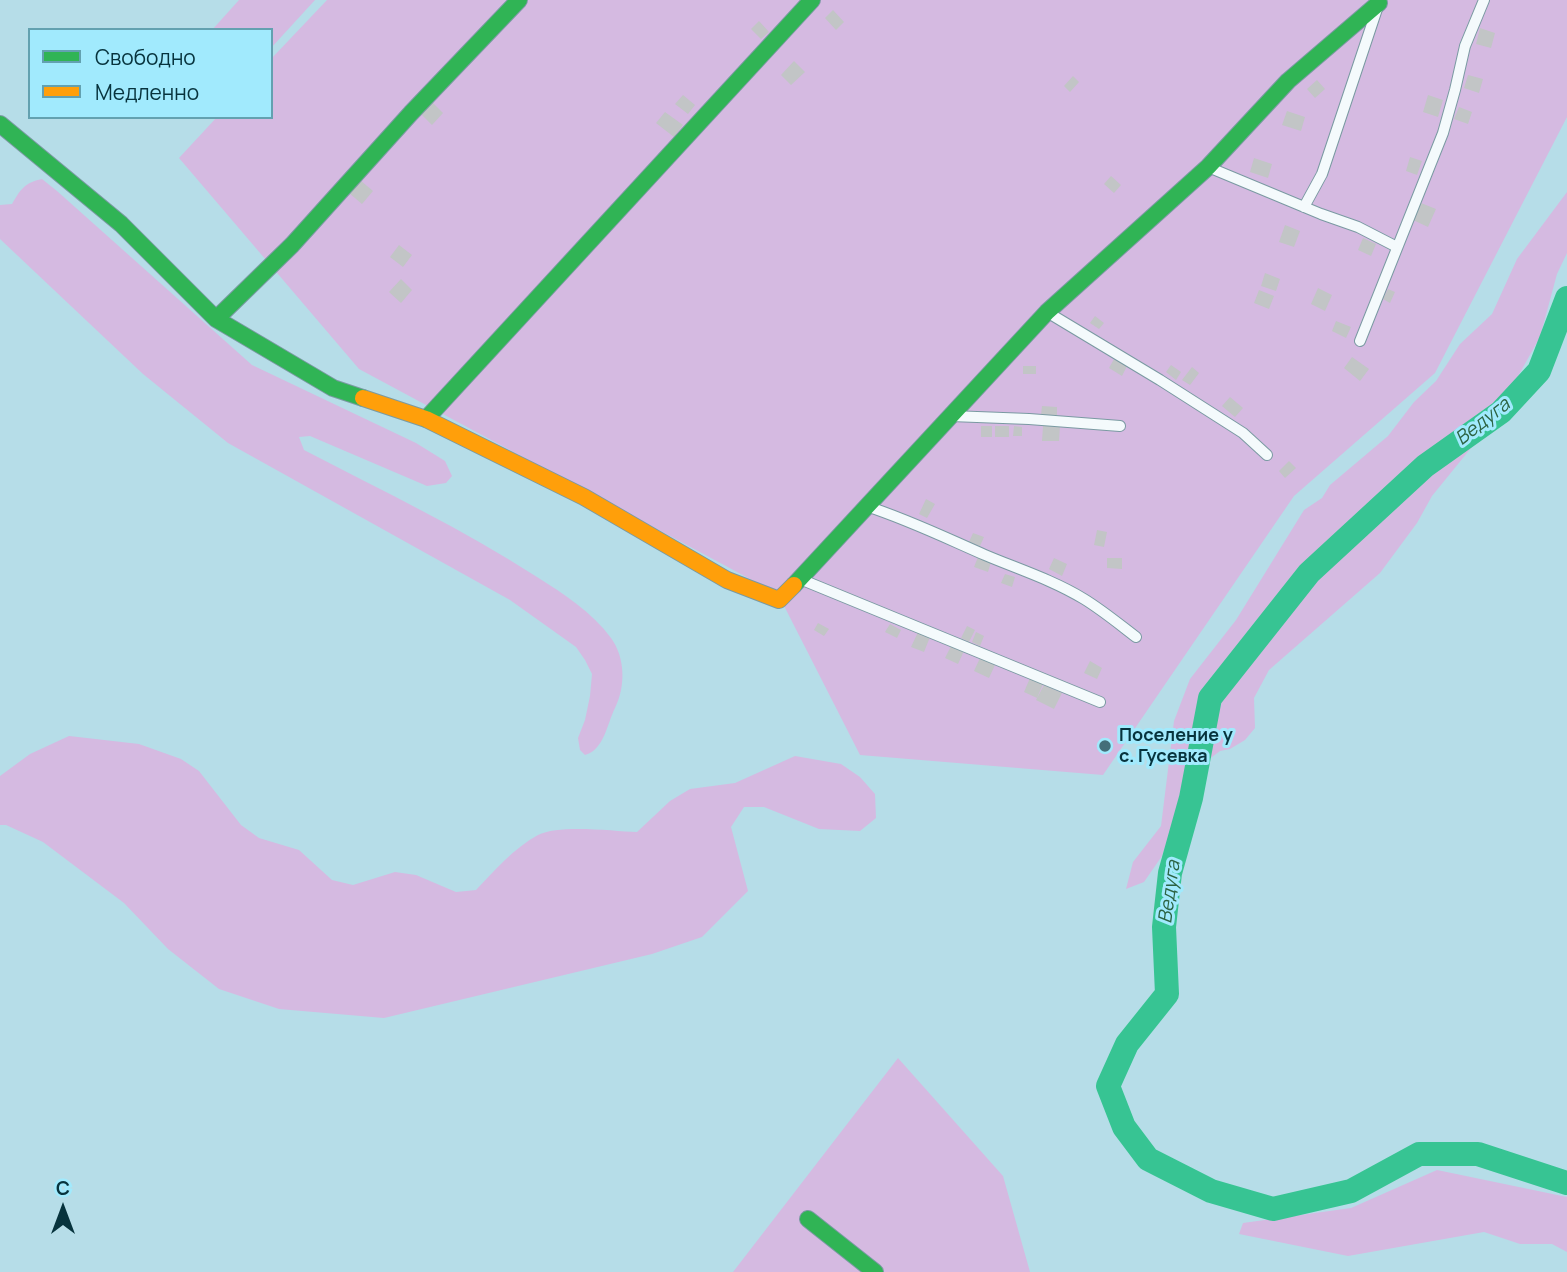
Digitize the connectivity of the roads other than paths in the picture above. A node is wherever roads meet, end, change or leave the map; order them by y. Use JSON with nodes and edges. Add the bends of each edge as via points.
{"nodes":[{"id":1,"x":520,"y":0,"type":"edge"},
{"id":2,"x":812,"y":0,"type":"edge"},
{"id":3,"x":1484,"y":0,"type":"edge"},
{"id":4,"x":1380,"y":1,"type":"edge"},
{"id":5,"x":0,"y":124,"type":"edge"},
{"id":6,"x":1208,"y":167,"type":"junction"},
{"id":7,"x":1304,"y":207,"type":"junction"},
{"id":8,"x":1397,"y":247,"type":"junction"},
{"id":9,"x":1047,"y":312,"type":"junction"},
{"id":10,"x":216,"y":319,"type":"junction"},
{"id":11,"x":1360,"y":341,"type":"dead end"},
{"id":12,"x":951,"y":416,"type":"junction"},
{"id":13,"x":426,"y":419,"type":"junction"},
{"id":14,"x":1120,"y":426,"type":"dead end"},
{"id":15,"x":1266,"y":455,"type":"dead end"},
{"id":16,"x":866,"y":506,"type":"junction"},
{"id":17,"x":800,"y":579,"type":"junction"},
{"id":18,"x":1136,"y":637,"type":"dead end"},
{"id":19,"x":1100,"y":702,"type":"dead end"},
{"id":20,"x":808,"y":1219,"type":"dead end"},
{"id":21,"x":874,"y":1272,"type":"edge"}],
"edges":[{"from":1,"to":10,"type":"street","via":[[292,245]]},
{"from":2,"to":13,"type":"street"},
{"from":3,"to":8,"type":"street","via":[[1465,46],[1443,133]]},
{"from":4,"to":6,"type":"street","via":[[1288,81]]},
{"from":4,"to":7,"type":"street","via":[[1322,174]]},
{"from":5,"to":10,"type":"street","via":[[121,224]]},
{"from":6,"to":7,"type":"street"},
{"from":6,"to":9,"type":"street"},
{"from":7,"to":8,"type":"street"},
{"from":8,"to":11,"type":"street"},
{"from":9,"to":12,"type":"street"},
{"from":9,"to":15,"type":"street","via":[[1243,433]]},
{"from":10,"to":13,"type":"street","via":[[332,388]]},
{"from":12,"to":14,"type":"street"},
{"from":12,"to":16,"type":"street"},
{"from":13,"to":17,"type":"street","via":[[584,497],[727,580],[779,600]]},
{"from":16,"to":17,"type":"street"},
{"from":16,"to":18,"type":"street","via":[[1070,592]]},
{"from":17,"to":19,"type":"street"},
{"from":20,"to":21,"type":"street"}]}
